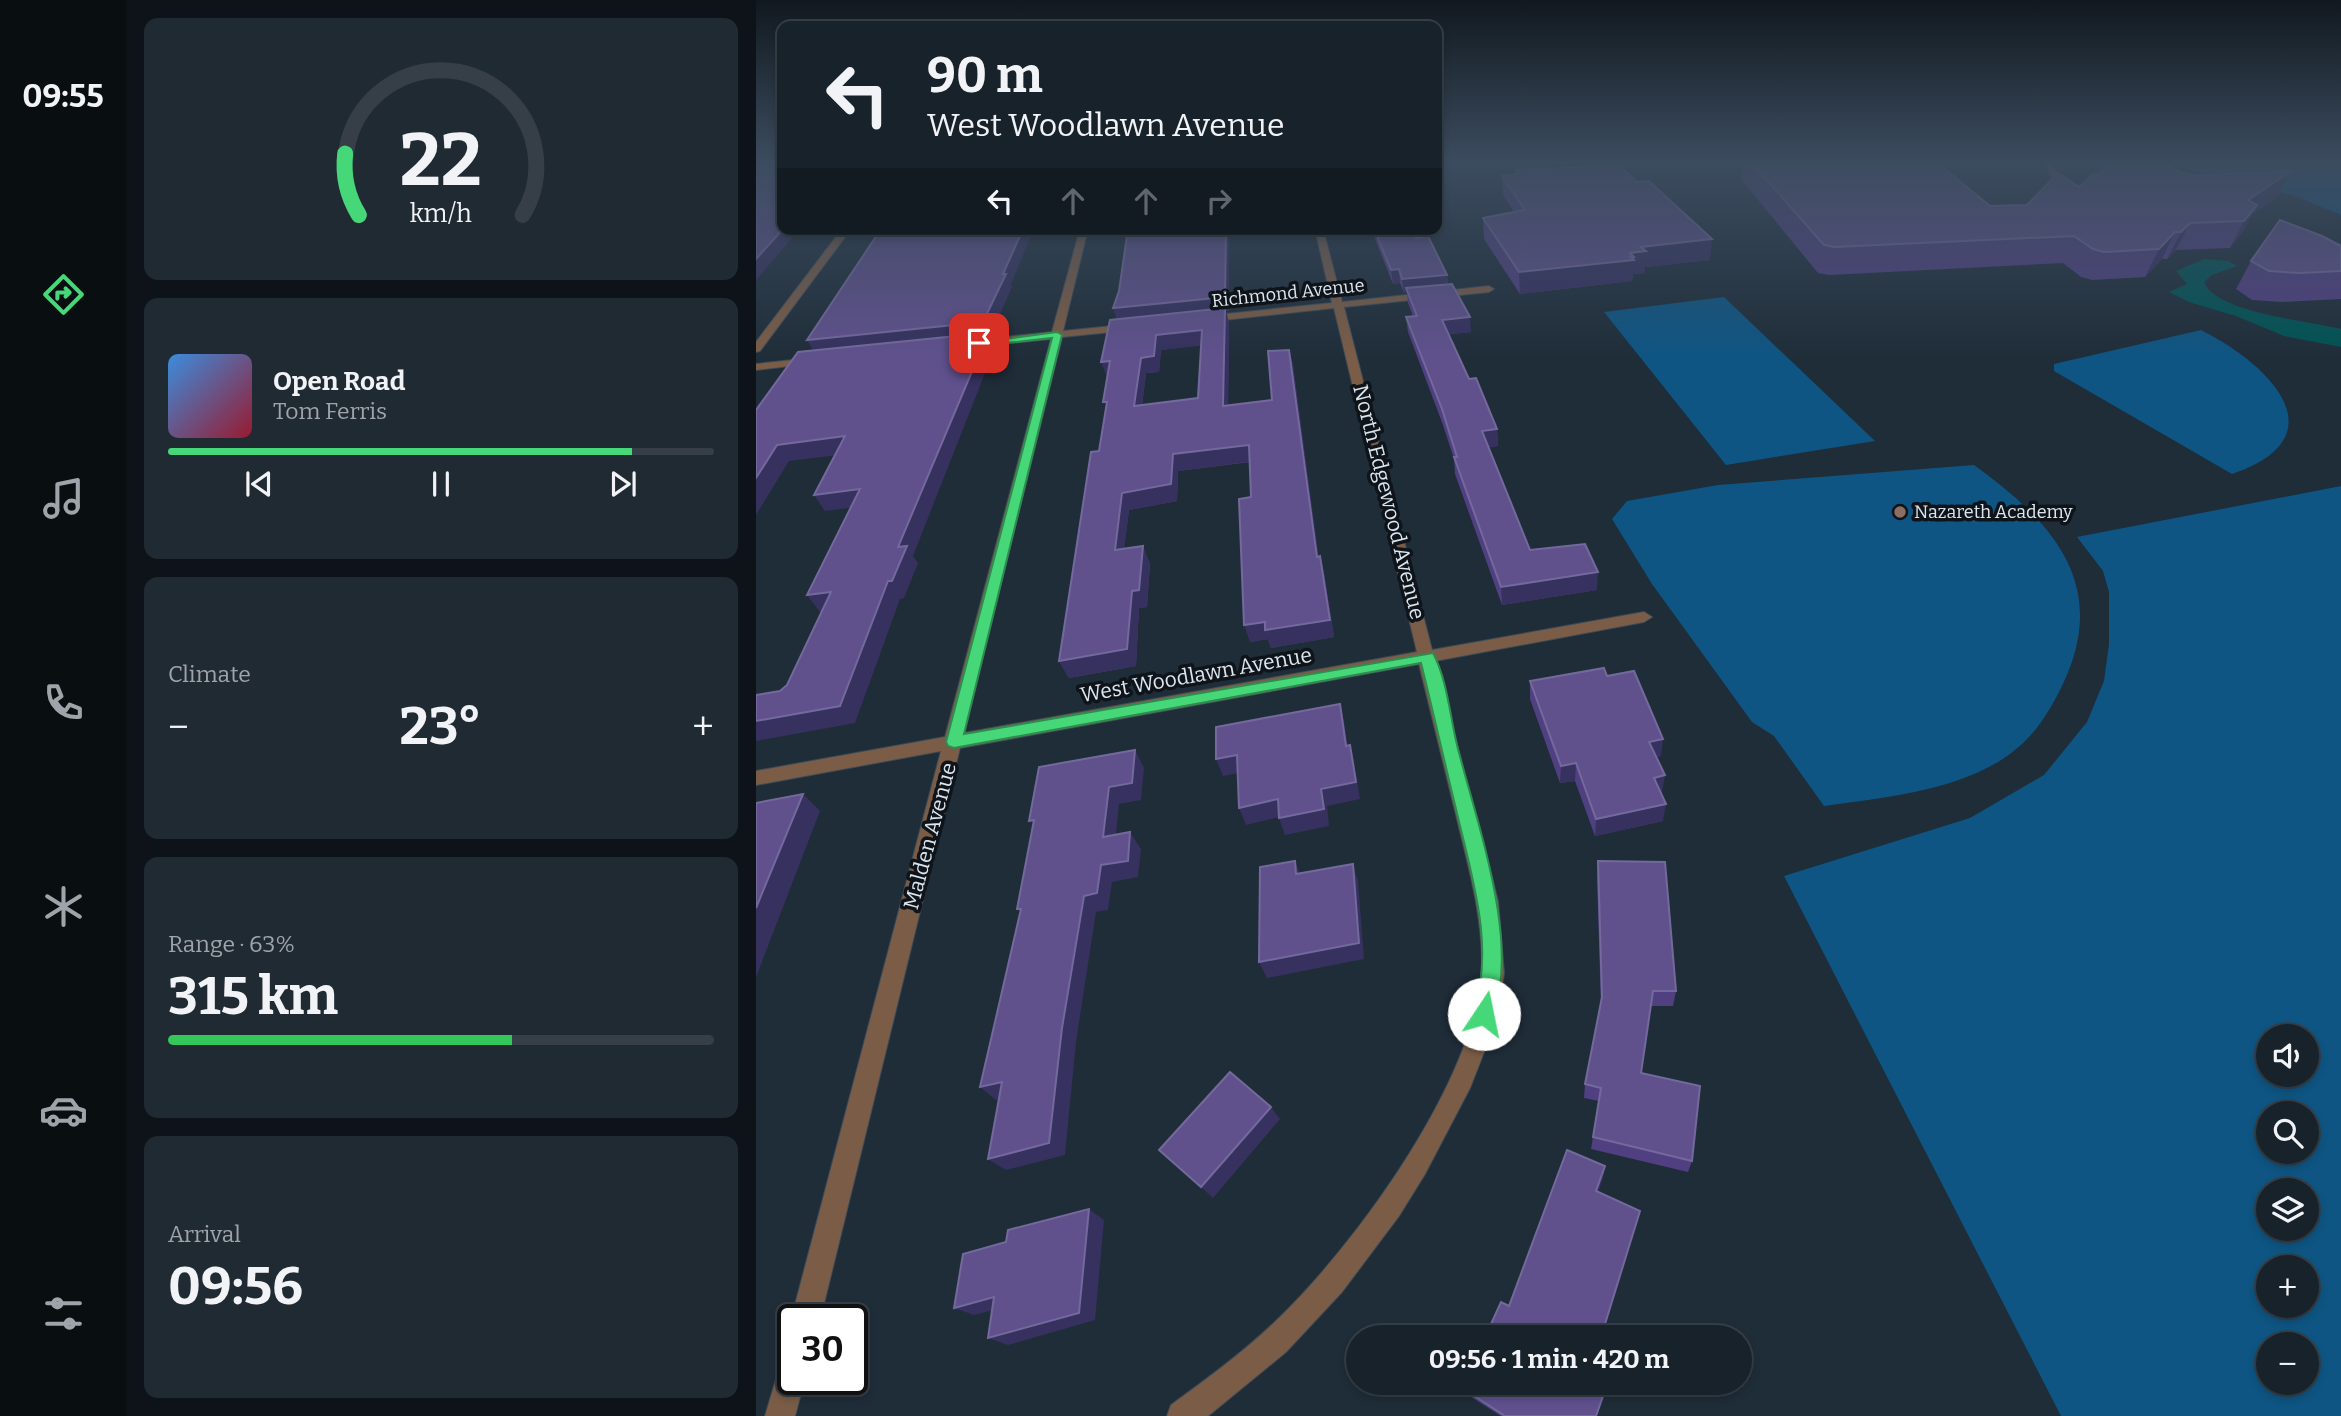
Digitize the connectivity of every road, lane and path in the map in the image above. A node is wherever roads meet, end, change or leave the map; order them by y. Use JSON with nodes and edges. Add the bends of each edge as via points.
{"nodes":[{"id":1,"x":842,"y":235,"type":"edge"},
{"id":2,"x":1082,"y":235,"type":"edge"},
{"id":3,"x":1321,"y":235,"type":"edge"},
{"id":4,"x":1489,"y":289,"type":"dead end"},
{"id":5,"x":1339,"y":305,"type":"junction"},
{"id":6,"x":1193,"y":320,"type":"edge"},
{"id":7,"x":1138,"y":326,"type":"edge"},
{"id":8,"x":1057,"y":335,"type":"junction"},
{"id":9,"x":949,"y":346,"type":"edge"},
{"id":10,"x":756,"y":349,"type":"edge"},
{"id":11,"x":825,"y":359,"type":"edge"},
{"id":12,"x":756,"y":367,"type":"edge"},
{"id":13,"x":1644,"y":617,"type":"dead end"},
{"id":14,"x":1427,"y":656,"type":"junction"},
{"id":15,"x":954,"y":742,"type":"junction"},
{"id":16,"x":756,"y":778,"type":"edge"},
{"id":17,"x":809,"y":1304,"type":"edge"},
{"id":18,"x":785,"y":1395,"type":"edge"},
{"id":19,"x":780,"y":1416,"type":"edge"},
{"id":20,"x":1182,"y":1416,"type":"edge"}],
"edges":[{"from":1,"to":10,"type":"street"},
{"from":2,"to":8,"type":"street","name":"Malden Avenue"},
{"from":3,"to":5,"type":"street","name":"North Edgewood Avenue"},
{"from":4,"to":5,"type":"street","name":"Richmond Avenue"},
{"from":5,"to":6,"type":"street","name":"Richmond Avenue"},
{"from":5,"to":14,"type":"street","name":"North Edgewood Avenue"},
{"from":7,"to":8,"type":"street"},
{"from":8,"to":9,"type":"street"},
{"from":8,"to":15,"type":"street","name":"Malden Avenue"},
{"from":11,"to":12,"type":"street"},
{"from":13,"to":14,"type":"street","name":"West Woodlawn Avenue"},
{"from":14,"to":15,"type":"street","name":"West Woodlawn Avenue"},
{"from":14,"to":20,"type":"street","name":"North Edgewood Avenue","via":[[1487,901],[1492,945],[1490,995],[1449,1107],[1362,1243],[1304,1314],[1238,1375]]},
{"from":15,"to":16,"type":"street","name":"West Woodlawn Avenue"},
{"from":15,"to":17,"type":"street","name":"Malden Avenue"},
{"from":18,"to":19,"type":"street"}]}
